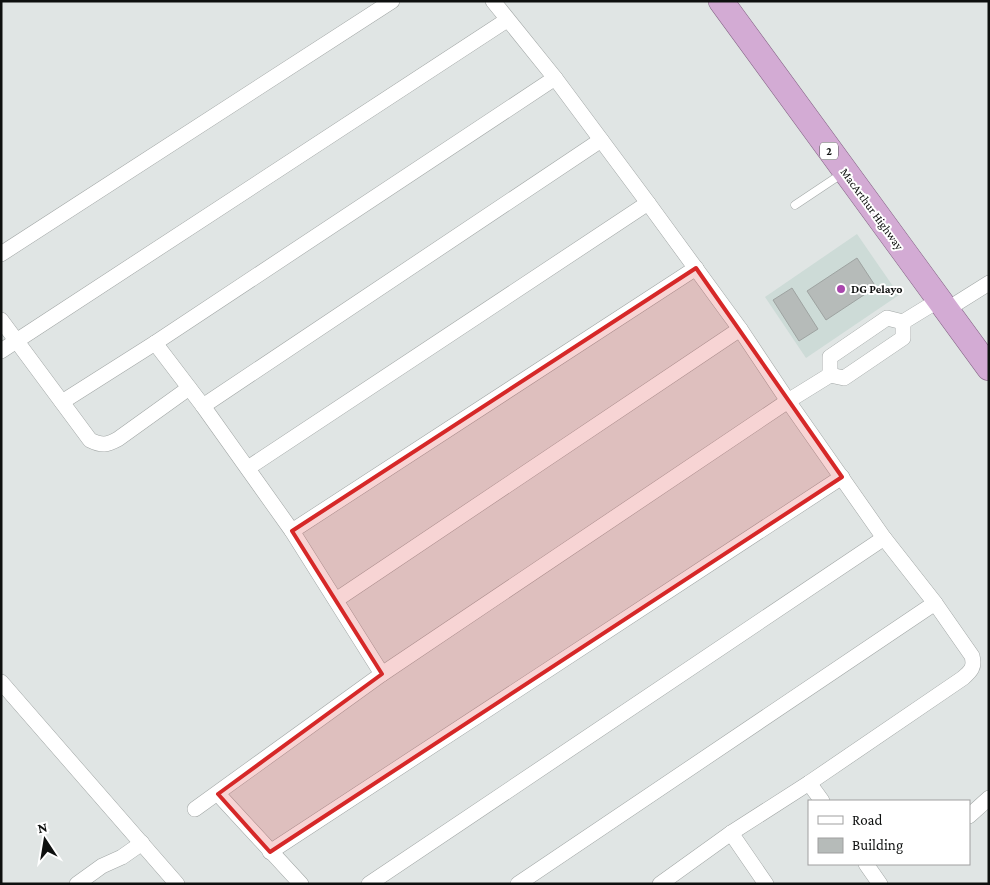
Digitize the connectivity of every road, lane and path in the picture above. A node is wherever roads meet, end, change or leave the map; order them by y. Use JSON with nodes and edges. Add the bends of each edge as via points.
{"nodes":[{"id":1,"x":392,"y":1,"type":"edge"},
{"id":2,"x":492,"y":1,"type":"edge"},
{"id":3,"x":721,"y":1,"type":"edge"},
{"id":4,"x":507,"y":20,"type":"junction"},
{"id":5,"x":555,"y":78,"type":"junction"},
{"id":6,"x":601,"y":140,"type":"junction"},
{"id":7,"x":845,"y":172,"type":"junction"},
{"id":8,"x":648,"y":203,"type":"junction"},
{"id":9,"x":795,"y":205,"type":"dead end"},
{"id":10,"x":1,"y":254,"type":"edge"},
{"id":11,"x":696,"y":268,"type":"junction"},
{"id":12,"x":989,"y":283,"type":"edge"},
{"id":13,"x":943,"y":305,"type":"junction"},
{"id":14,"x":1,"y":320,"type":"edge"},
{"id":15,"x":903,"y":322,"type":"junction"},
{"id":16,"x":740,"y":329,"type":"junction"},
{"id":17,"x":16,"y":341,"type":"junction"},
{"id":18,"x":155,"y":343,"type":"junction"},
{"id":19,"x":1,"y":351,"type":"edge"},
{"id":20,"x":989,"y":368,"type":"edge"},
{"id":21,"x":830,"y":375,"type":"junction"},
{"id":22,"x":189,"y":388,"type":"junction"},
{"id":23,"x":788,"y":401,"type":"junction"},
{"id":24,"x":62,"y":402,"type":"junction"},
{"id":25,"x":203,"y":406,"type":"junction"},
{"id":26,"x":248,"y":468,"type":"junction"},
{"id":27,"x":842,"y":477,"type":"junction"},
{"id":28,"x":292,"y":531,"type":"junction"},
{"id":29,"x":884,"y":538,"type":"junction"},
{"id":30,"x":336,"y":600,"type":"junction"},
{"id":31,"x":935,"y":603,"type":"junction"},
{"id":32,"x":382,"y":674,"type":"junction"},
{"id":33,"x":1,"y":682,"type":"edge"},
{"id":34,"x":809,"y":783,"type":"junction"},
{"id":35,"x":218,"y":794,"type":"junction"},
{"id":36,"x":989,"y":798,"type":"edge"},
{"id":37,"x":821,"y":800,"type":"edge"},
{"id":38,"x":195,"y":809,"type":"dead end"},
{"id":39,"x":970,"y":815,"type":"edge"},
{"id":40,"x":732,"y":832,"type":"junction"},
{"id":41,"x":142,"y":843,"type":"junction"},
{"id":42,"x":270,"y":852,"type":"junction"},
{"id":43,"x":867,"y":865,"type":"edge"},
{"id":44,"x":669,"y":881,"type":"edge"},
{"id":45,"x":77,"y":884,"type":"edge"},
{"id":46,"x":177,"y":884,"type":"edge"},
{"id":47,"x":301,"y":884,"type":"edge"},
{"id":48,"x":369,"y":884,"type":"edge"},
{"id":49,"x":518,"y":884,"type":"edge"},
{"id":50,"x":766,"y":884,"type":"edge"},
{"id":51,"x":880,"y":884,"type":"edge"}],
"edges":[{"from":1,"to":10,"type":"street"},
{"from":2,"to":4,"type":"street"},
{"from":3,"to":7,"type":"highway","name":"MacArthur Highway","number":"2"},
{"from":4,"to":5,"type":"street"},
{"from":4,"to":17,"type":"street"},
{"from":5,"to":6,"type":"street"},
{"from":5,"to":18,"type":"street"},
{"from":6,"to":8,"type":"street"},
{"from":6,"to":25,"type":"street"},
{"from":7,"to":9,"type":"lane"},
{"from":7,"to":13,"type":"highway","name":"MacArthur Highway","number":"2"},
{"from":8,"to":11,"type":"street"},
{"from":8,"to":26,"type":"street"},
{"from":11,"to":16,"type":"street"},
{"from":11,"to":28,"type":"street"},
{"from":12,"to":13,"type":"street"},
{"from":13,"to":15,"type":"street"},
{"from":13,"to":20,"type":"highway","name":"MacArthur Highway","number":"2"},
{"from":14,"to":17,"type":"street"},
{"from":15,"to":21,"type":"street","via":[[903,338],[885,352],[844,378]]},
{"from":15,"to":21,"type":"street","via":[[887,318],[830,357]]},
{"from":16,"to":23,"type":"street"},
{"from":16,"to":30,"type":"street"},
{"from":17,"to":19,"type":"street"},
{"from":17,"to":24,"type":"street"},
{"from":18,"to":22,"type":"street"},
{"from":18,"to":24,"type":"street"},
{"from":21,"to":23,"type":"street"},
{"from":22,"to":24,"type":"street","via":[[118,439],[100,445],[90,440]]},
{"from":22,"to":25,"type":"street"},
{"from":23,"to":27,"type":"street"},
{"from":23,"to":32,"type":"street"},
{"from":25,"to":26,"type":"street"},
{"from":26,"to":28,"type":"street"},
{"from":27,"to":29,"type":"street"},
{"from":27,"to":42,"type":"street"},
{"from":28,"to":30,"type":"street"},
{"from":29,"to":31,"type":"street"},
{"from":29,"to":48,"type":"street"},
{"from":30,"to":32,"type":"street"},
{"from":31,"to":34,"type":"street","via":[[972,656],[973,668]]},
{"from":31,"to":49,"type":"street"},
{"from":32,"to":35,"type":"street"},
{"from":33,"to":41,"type":"street"},
{"from":34,"to":37,"type":"street"},
{"from":34,"to":40,"type":"street"},
{"from":35,"to":38,"type":"street"},
{"from":35,"to":42,"type":"street"},
{"from":36,"to":39,"type":"street"},
{"from":40,"to":44,"type":"street"},
{"from":40,"to":50,"type":"street"},
{"from":41,"to":45,"type":"street"},
{"from":41,"to":46,"type":"street"},
{"from":42,"to":47,"type":"street"},
{"from":43,"to":51,"type":"street"}]}
